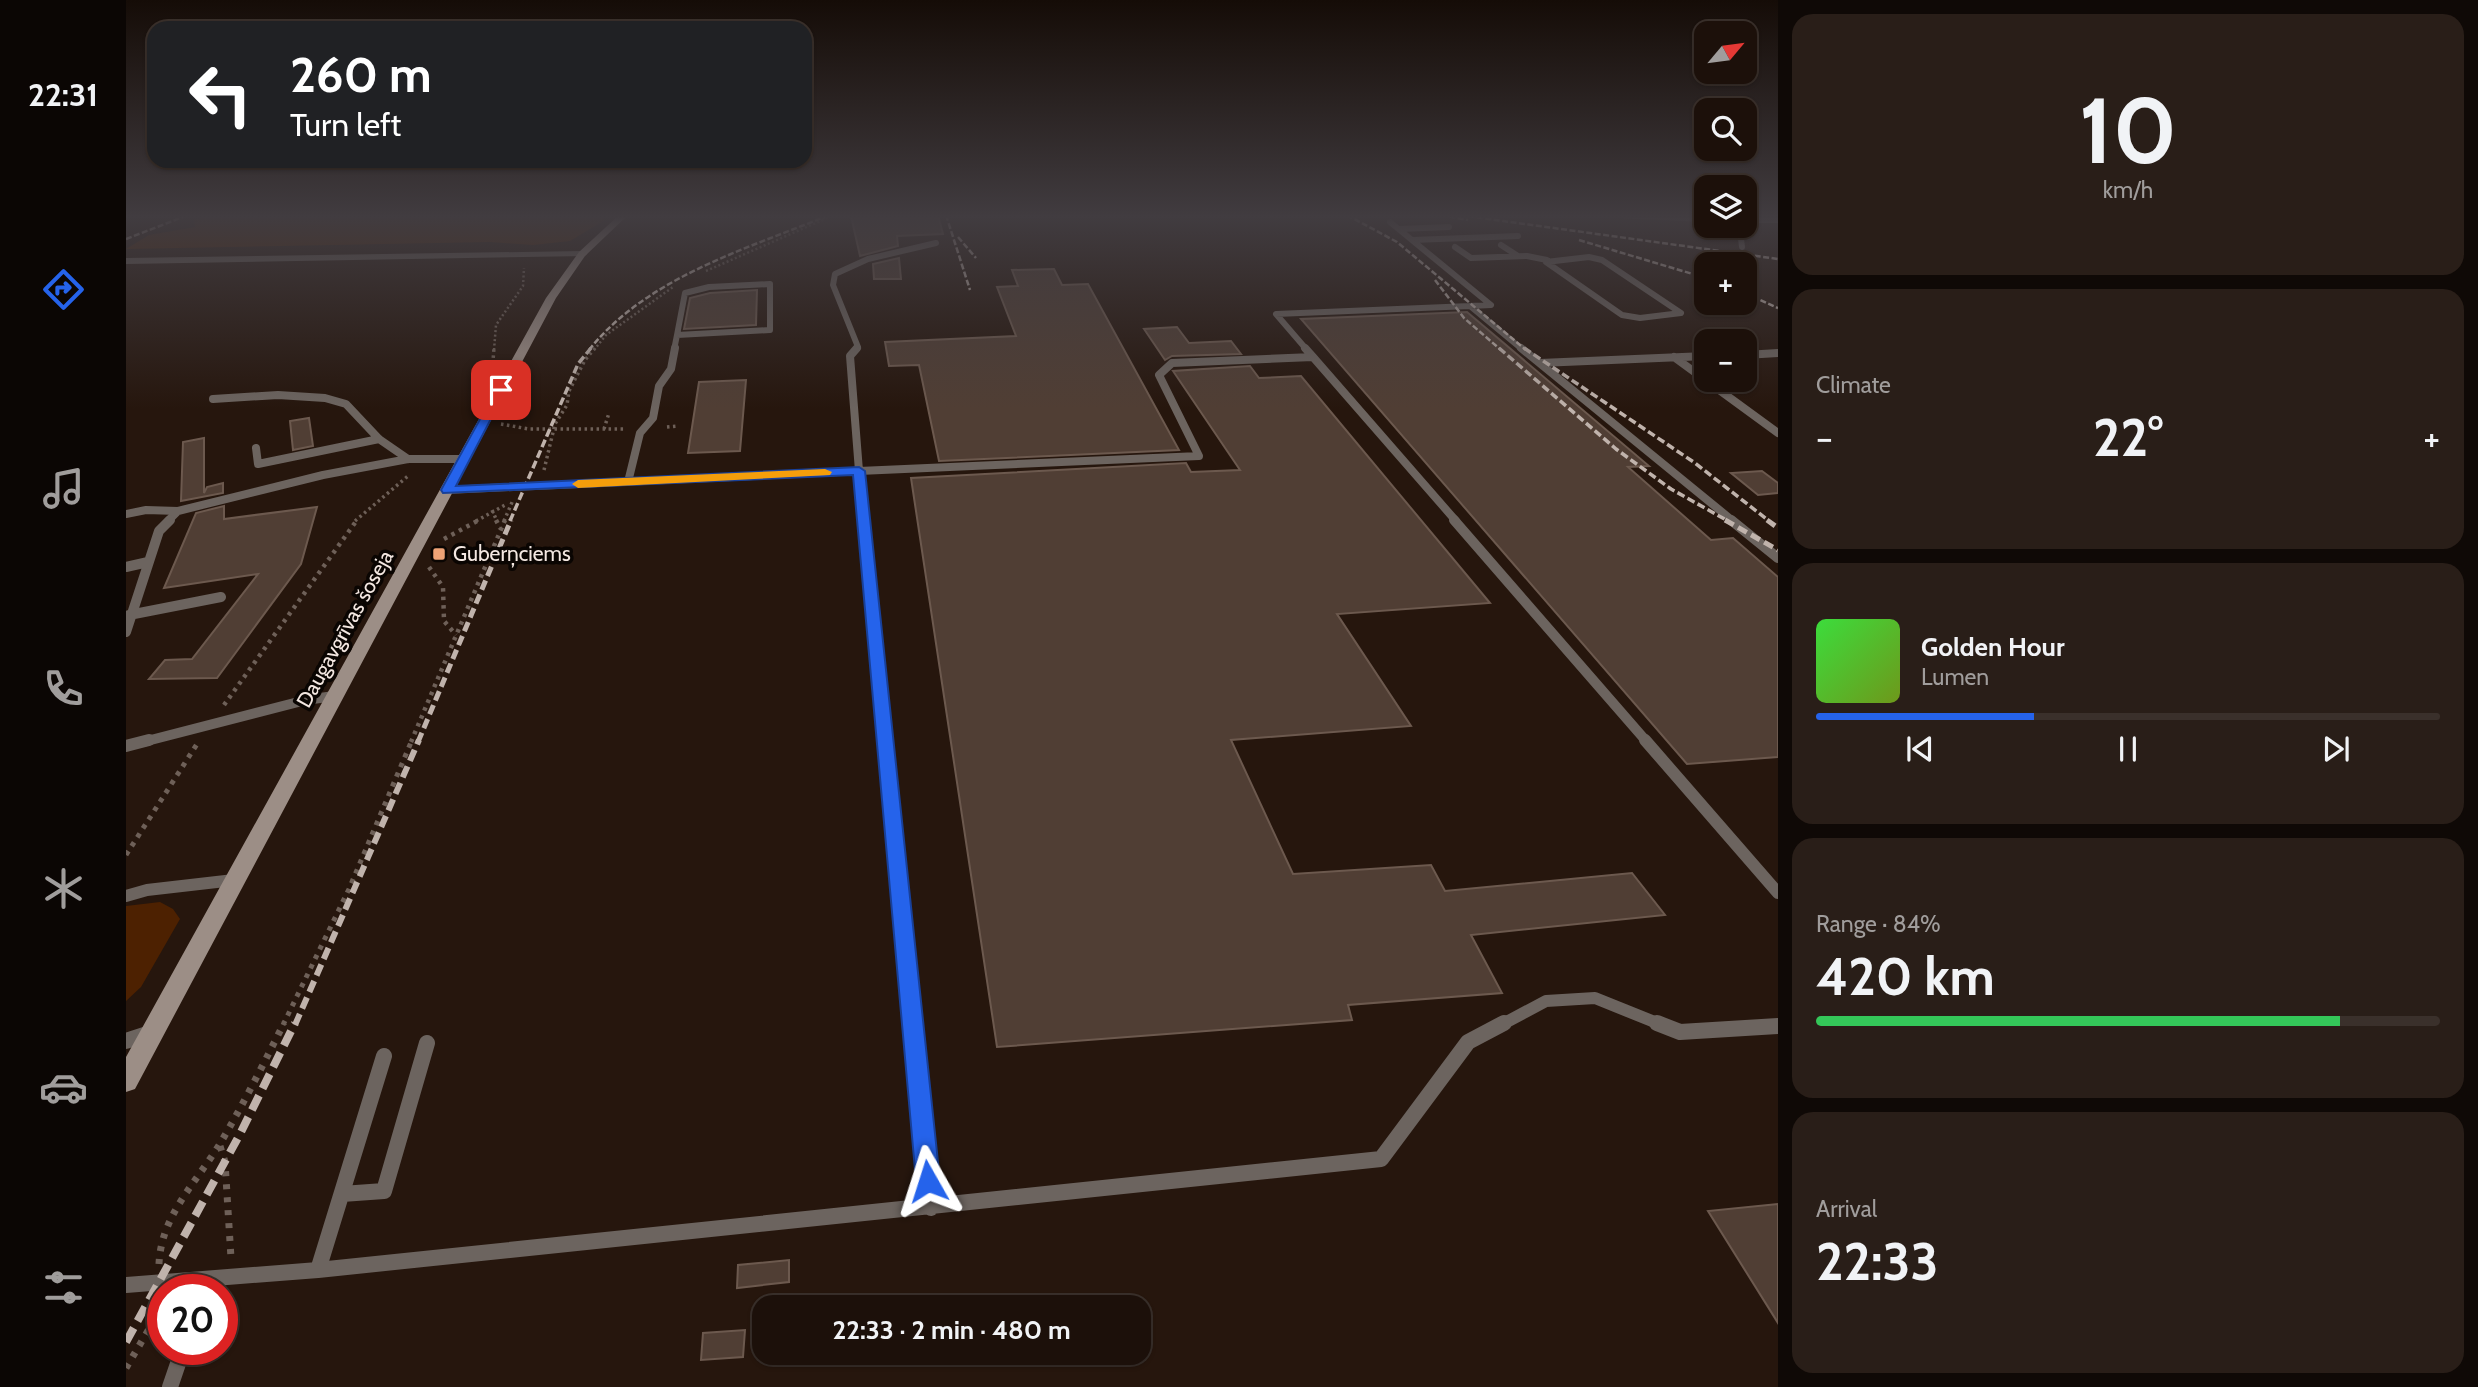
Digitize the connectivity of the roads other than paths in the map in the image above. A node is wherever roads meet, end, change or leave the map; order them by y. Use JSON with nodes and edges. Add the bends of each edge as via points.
{"nodes":[{"id":1,"x":564,"y":280,"type":"edge"},
{"id":2,"x":834,"y":280,"type":"edge"},
{"id":3,"x":1460,"y":280,"type":"edge"},
{"id":4,"x":1574,"y":280,"type":"edge"},
{"id":5,"x":1630,"y":280,"type":"edge"},
{"id":6,"x":1469,"y":306,"type":"junction"},
{"id":7,"x":1622,"y":315,"type":"junction"},
{"id":8,"x":1634,"y":323,"type":"dead end"},
{"id":9,"x":677,"y":335,"type":"junction"},
{"id":10,"x":1778,"y":353,"type":"edge"},
{"id":11,"x":1757,"y":354,"type":"edge"},
{"id":12,"x":1694,"y":356,"type":"edge"},
{"id":13,"x":1313,"y":357,"type":"junction"},
{"id":14,"x":1674,"y":357,"type":"junction"},
{"id":15,"x":1540,"y":363,"type":"junction"},
{"id":16,"x":213,"y":398,"type":"dead end"},
{"id":17,"x":1778,"y":433,"type":"edge"},
{"id":18,"x":379,"y":439,"type":"junction"},
{"id":19,"x":256,"y":448,"type":"dead end"},
{"id":20,"x":408,"y":459,"type":"junction"},
{"id":21,"x":464,"y":459,"type":"junction"},
{"id":22,"x":859,"y":471,"type":"junction"},
{"id":23,"x":628,"y":482,"type":"junction"},
{"id":24,"x":447,"y":490,"type":"junction"},
{"id":25,"x":178,"y":511,"type":"junction"},
{"id":26,"x":126,"y":514,"type":"edge"},
{"id":27,"x":1778,"y":558,"type":"edge"},
{"id":28,"x":148,"y":562,"type":"junction"},
{"id":29,"x":126,"y":567,"type":"edge"},
{"id":30,"x":221,"y":597,"type":"dead end"},
{"id":31,"x":129,"y":615,"type":"junction"},
{"id":32,"x":126,"y":632,"type":"edge"},
{"id":33,"x":334,"y":696,"type":"junction"},
{"id":34,"x":126,"y":746,"type":"edge"},
{"id":35,"x":234,"y":880,"type":"junction"},
{"id":36,"x":1778,"y":893,"type":"edge"},
{"id":37,"x":126,"y":896,"type":"edge"},
{"id":38,"x":1778,"y":1026,"type":"edge"},
{"id":39,"x":152,"y":1032,"type":"junction"},
{"id":40,"x":126,"y":1041,"type":"edge"},
{"id":41,"x":427,"y":1043,"type":"dead end"},
{"id":42,"x":384,"y":1056,"type":"dead end"},
{"id":43,"x":126,"y":1081,"type":"edge"},
{"id":44,"x":342,"y":1194,"type":"junction"},
{"id":45,"x":931,"y":1208,"type":"junction"},
{"id":46,"x":318,"y":1270,"type":"junction"},
{"id":47,"x":238,"y":1278,"type":"edge"},
{"id":48,"x":147,"y":1284,"type":"edge"},
{"id":49,"x":126,"y":1285,"type":"edge"},
{"id":50,"x":178,"y":1365,"type":"edge"},
{"id":51,"x":170,"y":1387,"type":"edge"}],
"edges":[{"from":1,"to":21,"type":"main road","name":"Daugavgrīvas šoseja"},
{"from":2,"to":22,"type":"lane","via":[[858,347],[850,356]]},
{"from":3,"to":6,"type":"lane","via":[[1491,305]]},
{"from":4,"to":7,"type":"lane"},
{"from":5,"to":7,"type":"lane","via":[[1681,313],[1640,318]]},
{"from":6,"to":13,"type":"lane","via":[[1276,314]]},
{"from":6,"to":15,"type":"lane"},
{"from":7,"to":8,"type":"lane"},
{"from":9,"to":9,"type":"lane","via":[[770,330],[770,284],[685,293]]},
{"from":9,"to":23,"type":"lane","via":[[671,369],[659,386],[653,418],[640,433]]},
{"from":10,"to":11,"type":"lane"},
{"from":12,"to":14,"type":"lane"},
{"from":13,"to":22,"type":"lane","via":[[1172,363],[1159,376],[1199,456]]},
{"from":13,"to":36,"type":"lane"},
{"from":14,"to":15,"type":"lane"},
{"from":14,"to":17,"type":"lane"},
{"from":15,"to":27,"type":"lane"},
{"from":16,"to":18,"type":"lane","via":[[325,398],[346,404]]},
{"from":18,"to":19,"type":"lane","via":[[258,464]]},
{"from":18,"to":20,"type":"lane"},
{"from":20,"to":21,"type":"lane"},
{"from":20,"to":25,"type":"lane"},
{"from":21,"to":24,"type":"main road","name":"Daugavgrīvas šoseja"},
{"from":22,"to":23,"type":"lane"},
{"from":22,"to":45,"type":"lane"},
{"from":23,"to":24,"type":"lane"},
{"from":24,"to":33,"type":"main road","name":"Daugavgrīvas šoseja"},
{"from":25,"to":26,"type":"lane"},
{"from":25,"to":28,"type":"lane","via":[[159,531]]},
{"from":28,"to":29,"type":"lane"},
{"from":28,"to":31,"type":"lane"},
{"from":30,"to":31,"type":"lane"},
{"from":31,"to":32,"type":"lane"},
{"from":33,"to":34,"type":"lane"},
{"from":33,"to":35,"type":"main road","name":"Daugavgrīvas šoseja"},
{"from":35,"to":37,"type":"lane"},
{"from":35,"to":39,"type":"main road","name":"Daugavgrīvas šoseja"},
{"from":38,"to":45,"type":"lane","via":[[1679,1032],[1595,998],[1546,1002],[1468,1042],[1381,1159]]},
{"from":39,"to":40,"type":"lane"},
{"from":39,"to":43,"type":"main road","name":"Daugavgrīvas šoseja"},
{"from":41,"to":44,"type":"lane","via":[[384,1191]]},
{"from":42,"to":44,"type":"lane"},
{"from":44,"to":46,"type":"lane"},
{"from":45,"to":46,"type":"lane"},
{"from":46,"to":47,"type":"lane"},
{"from":48,"to":49,"type":"lane"},
{"from":50,"to":51,"type":"lane"}]}
